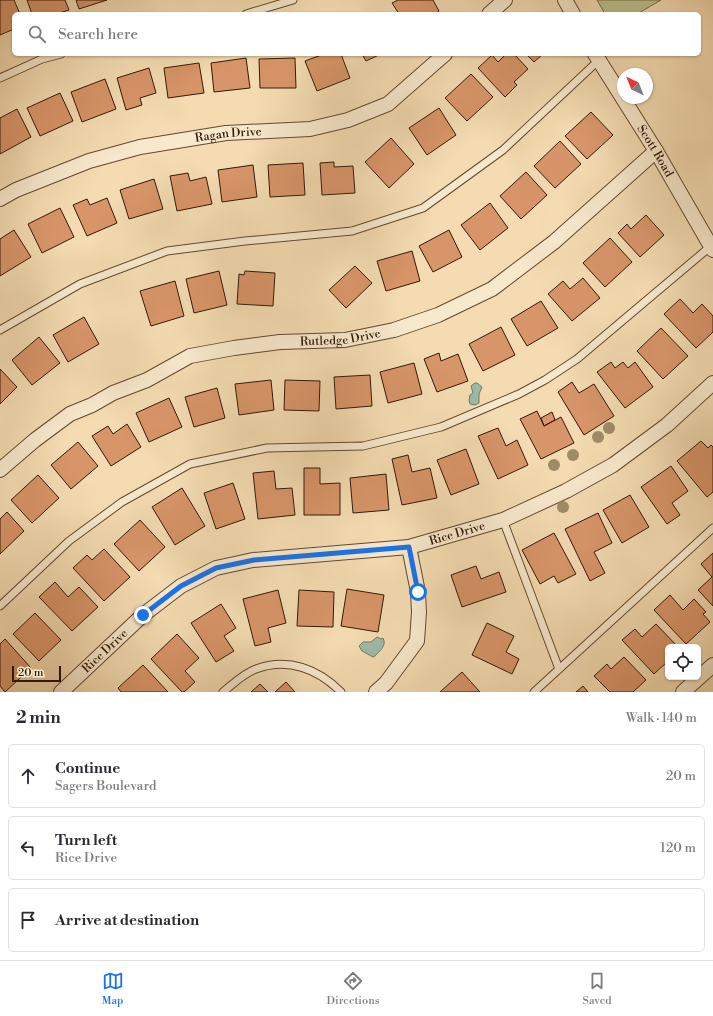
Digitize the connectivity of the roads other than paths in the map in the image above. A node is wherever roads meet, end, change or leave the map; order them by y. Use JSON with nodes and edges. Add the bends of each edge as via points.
{"nodes":[{"id":1,"x":293,"y":0,"type":"edge"},
{"id":2,"x":505,"y":0,"type":"edge"},
{"id":3,"x":565,"y":0,"type":"edge"},
{"id":4,"x":253,"y":12,"type":"edge"},
{"id":5,"x":491,"y":12,"type":"edge"},
{"id":6,"x":572,"y":12,"type":"edge"},
{"id":7,"x":53,"y":56,"type":"edge"},
{"id":8,"x":443,"y":56,"type":"edge"},
{"id":9,"x":597,"y":57,"type":"edge"},
{"id":10,"x":0,"y":78,"type":"edge"},
{"id":11,"x":656,"y":151,"type":"junction"},
{"id":12,"x":0,"y":199,"type":"edge"},
{"id":13,"x":712,"y":248,"type":"edge"},
{"id":14,"x":0,"y":330,"type":"edge"},
{"id":15,"x":713,"y":384,"type":"edge"},
{"id":16,"x":0,"y":470,"type":"edge"},
{"id":17,"x":503,"y":520,"type":"junction"},
{"id":18,"x":713,"y":528,"type":"edge"},
{"id":19,"x":409,"y":547,"type":"junction"},
{"id":20,"x":0,"y":606,"type":"edge"},
{"id":21,"x":713,"y":665,"type":"edge"},
{"id":22,"x":559,"y":669,"type":"junction"},
{"id":23,"x":61,"y":692,"type":"edge"},
{"id":24,"x":223,"y":692,"type":"edge"},
{"id":25,"x":341,"y":692,"type":"edge"},
{"id":26,"x":376,"y":692,"type":"edge"},
{"id":27,"x":534,"y":692,"type":"edge"},
{"id":28,"x":683,"y":692,"type":"edge"}],
"edges":[{"from":1,"to":4,"type":"lane"},
{"from":2,"to":5,"type":"street"},
{"from":3,"to":6,"type":"street"},
{"from":7,"to":10,"type":"lane"},
{"from":8,"to":12,"type":"street","name":"Ragan Drive","via":[[388,104],[348,120],[310,129],[226,133],[140,147],[89,161]]},
{"from":9,"to":11,"type":"street","name":"Scott Road"},
{"from":9,"to":14,"type":"lane","via":[[503,150],[423,208],[352,231],[167,251],[80,284]]},
{"from":11,"to":13,"type":"street","name":"Scott Road"},
{"from":11,"to":16,"type":"street","name":"Rutledge Drive","via":[[554,242],[492,289],[438,315],[394,330],[345,340],[280,342],[190,356],[147,380],[70,414]]},
{"from":13,"to":20,"type":"lane","via":[[577,359],[519,394],[441,428],[363,446],[267,448],[190,464],[122,502],[69,541]]},
{"from":15,"to":17,"type":"street","name":"Rice Drive","via":[[667,425],[613,464],[566,491]]},
{"from":17,"to":19,"type":"street","name":"Rice Drive"},
{"from":17,"to":22,"type":"lane"},
{"from":18,"to":22,"type":"lane"},
{"from":19,"to":23,"type":"street","name":"Rice Drive","via":[[254,560],[216,568],[181,586],[143,615]]},
{"from":19,"to":26,"type":"street","via":[[418,592],[417,641],[386,683]]},
{"from":21,"to":28,"type":"street"},
{"from":22,"to":27,"type":"lane"},
{"from":24,"to":25,"type":"lane","via":[[255,669],[275,664],[308,669],[319,674]]}]}
